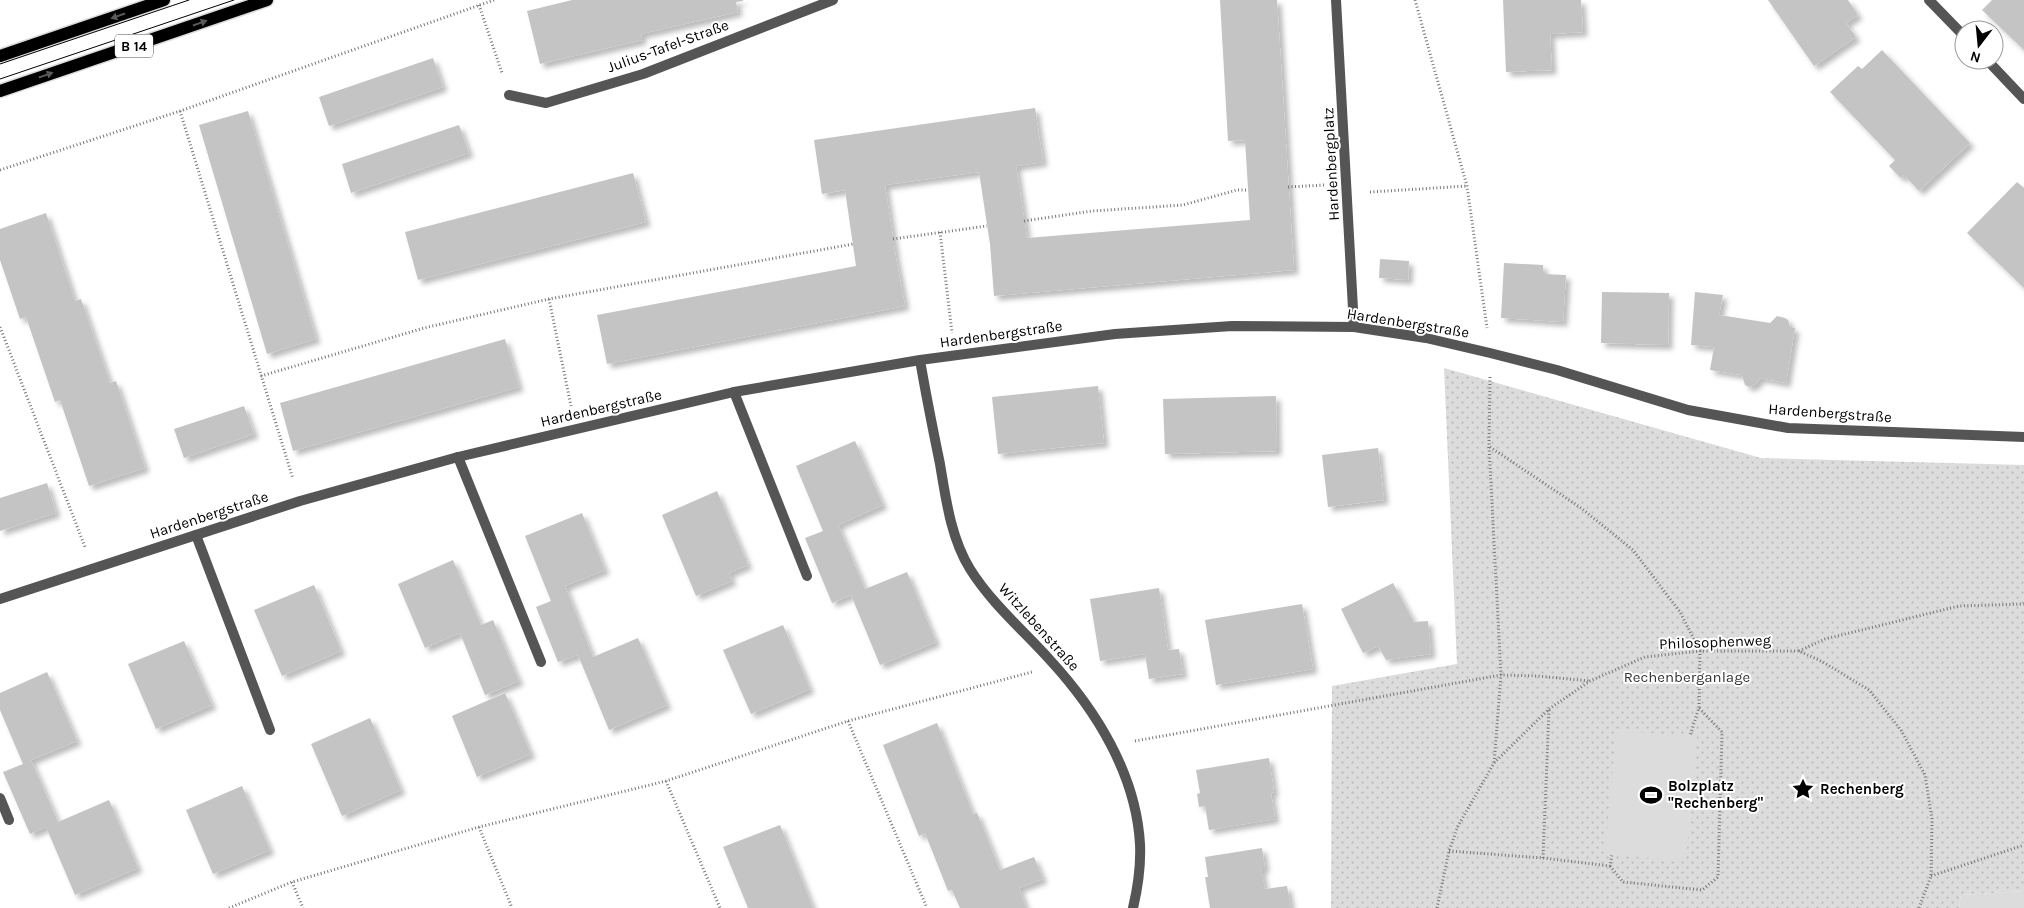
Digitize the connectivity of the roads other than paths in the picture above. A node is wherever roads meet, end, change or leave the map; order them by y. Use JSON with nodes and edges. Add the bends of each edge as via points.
{"nodes":[{"id":1,"x":164,"y":0,"type":"edge"},
{"id":2,"x":267,"y":0,"type":"edge"},
{"id":3,"x":833,"y":0,"type":"edge"},
{"id":4,"x":1336,"y":0,"type":"edge"},
{"id":5,"x":1929,"y":0,"type":"edge"},
{"id":6,"x":1954,"y":26,"type":"edge"},
{"id":7,"x":0,"y":56,"type":"edge"},
{"id":8,"x":1997,"y":70,"type":"edge"},
{"id":9,"x":0,"y":91,"type":"edge"},
{"id":10,"x":509,"y":95,"type":"road end"},
{"id":11,"x":2024,"y":98,"type":"edge"},
{"id":12,"x":1354,"y":327,"type":"junction"},
{"id":13,"x":920,"y":360,"type":"junction"},
{"id":14,"x":734,"y":392,"type":"junction"},
{"id":15,"x":2024,"y":437,"type":"edge"},
{"id":16,"x":458,"y":457,"type":"junction"},
{"id":17,"x":196,"y":535,"type":"junction"},
{"id":18,"x":806,"y":576,"type":"dead end"},
{"id":19,"x":0,"y":598,"type":"edge"},
{"id":20,"x":541,"y":662,"type":"dead end"},
{"id":21,"x":270,"y":730,"type":"dead end"},
{"id":22,"x":0,"y":798,"type":"edge"},
{"id":23,"x":8,"y":820,"type":"dead end"},
{"id":24,"x":1133,"y":908,"type":"edge"}],
"edges":[{"from":1,"to":7,"type":"main road","number":"B 14","one_way":true},
{"from":9,"to":2,"type":"main road","number":"B 14","one_way":true},
{"from":3,"to":10,"type":"street","name":"Julius-Tafel-Straße","via":[[643,74],[546,103]]},
{"from":4,"to":12,"type":"street","name":"Hardenbergplatz"},
{"from":5,"to":6,"type":"street"},
{"from":8,"to":11,"type":"street"},
{"from":12,"to":13,"type":"street","name":"Hardenbergstraße","via":[[1232,326],[1125,333]]},
{"from":12,"to":15,"type":"street","name":"Hardenbergstraße","via":[[1426,338],[1557,370],[1688,410],[1788,428]]},
{"from":13,"to":14,"type":"street","name":"Hardenbergstraße"},
{"from":13,"to":24,"type":"street","name":"Witzlebenstraße","via":[[951,523],[969,568],[995,604],[1051,661],[1082,699],[1124,771],[1140,843],[1139,881]]},
{"from":14,"to":16,"type":"street","name":"Hardenbergstraße"},
{"from":14,"to":18,"type":"street"},
{"from":16,"to":17,"type":"street","name":"Hardenbergstraße","via":[[300,501]]},
{"from":16,"to":20,"type":"street"},
{"from":17,"to":19,"type":"street","name":"Hardenbergstraße"},
{"from":17,"to":21,"type":"street"},
{"from":22,"to":23,"type":"street"}]}
